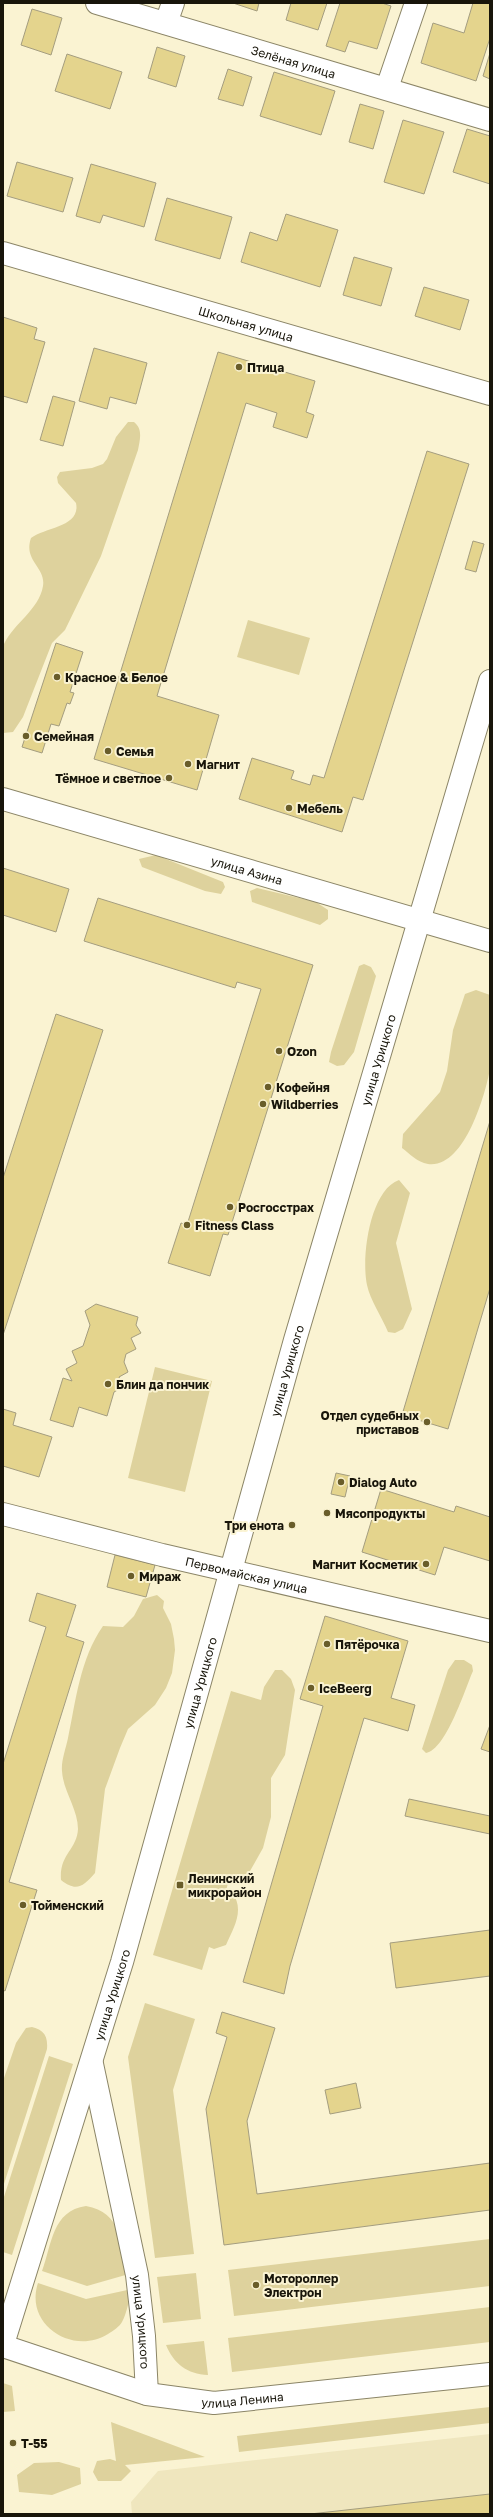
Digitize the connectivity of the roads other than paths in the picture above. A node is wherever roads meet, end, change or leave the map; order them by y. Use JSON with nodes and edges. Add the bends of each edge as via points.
{"nodes":[{"id":1,"x":97,"y":3,"type":"edge"},
{"id":2,"x":416,"y":3,"type":"edge"},
{"id":3,"x":170,"y":13,"type":"edge"},
{"id":4,"x":387,"y":88,"type":"junction"},
{"id":5,"x":490,"y":120,"type":"edge"},
{"id":6,"x":3,"y":253,"type":"edge"},
{"id":7,"x":490,"y":394,"type":"edge"},
{"id":8,"x":490,"y":681,"type":"edge"},
{"id":9,"x":3,"y":799,"type":"edge"},
{"id":10,"x":421,"y":920,"type":"junction"},
{"id":11,"x":490,"y":941,"type":"edge"},
{"id":12,"x":3,"y":1514,"type":"edge"},
{"id":13,"x":232,"y":1570,"type":"junction"},
{"id":14,"x":490,"y":1631,"type":"edge"},
{"id":15,"x":91,"y":2063,"type":"junction"},
{"id":16,"x":3,"y":2345,"type":"edge"},
{"id":17,"x":490,"y":2374,"type":"edge"},
{"id":18,"x":147,"y":2394,"type":"junction"}],
"edges":[{"from":1,"to":3,"type":"street","name":"Зелёная улица"},
{"from":2,"to":4,"type":"street"},
{"from":3,"to":4,"type":"street","name":"Зелёная улица"},
{"from":4,"to":5,"type":"street","name":"Зелёная улица"},
{"from":6,"to":7,"type":"street","name":"Школьная улица"},
{"from":8,"to":10,"type":"street","name":"улица Урицкого"},
{"from":9,"to":10,"type":"street","name":"улица Азина"},
{"from":10,"to":11,"type":"street","name":"улица Азина"},
{"from":10,"to":13,"type":"street","name":"улица Урицкого","via":[[296,1340]]},
{"from":12,"to":13,"type":"street","name":"Первомайская улица"},
{"from":13,"to":14,"type":"street","name":"Первомайская улица"},
{"from":13,"to":15,"type":"street","name":"улица Урицкого"},
{"from":15,"to":16,"type":"street","name":"улица Урицкого"},
{"from":15,"to":18,"type":"street","name":"улица Урицкого","via":[[137,2275]]},
{"from":16,"to":18,"type":"street","name":"улица Ленина"},
{"from":17,"to":18,"type":"street","name":"улица Ленина","via":[[214,2403]]}]}
